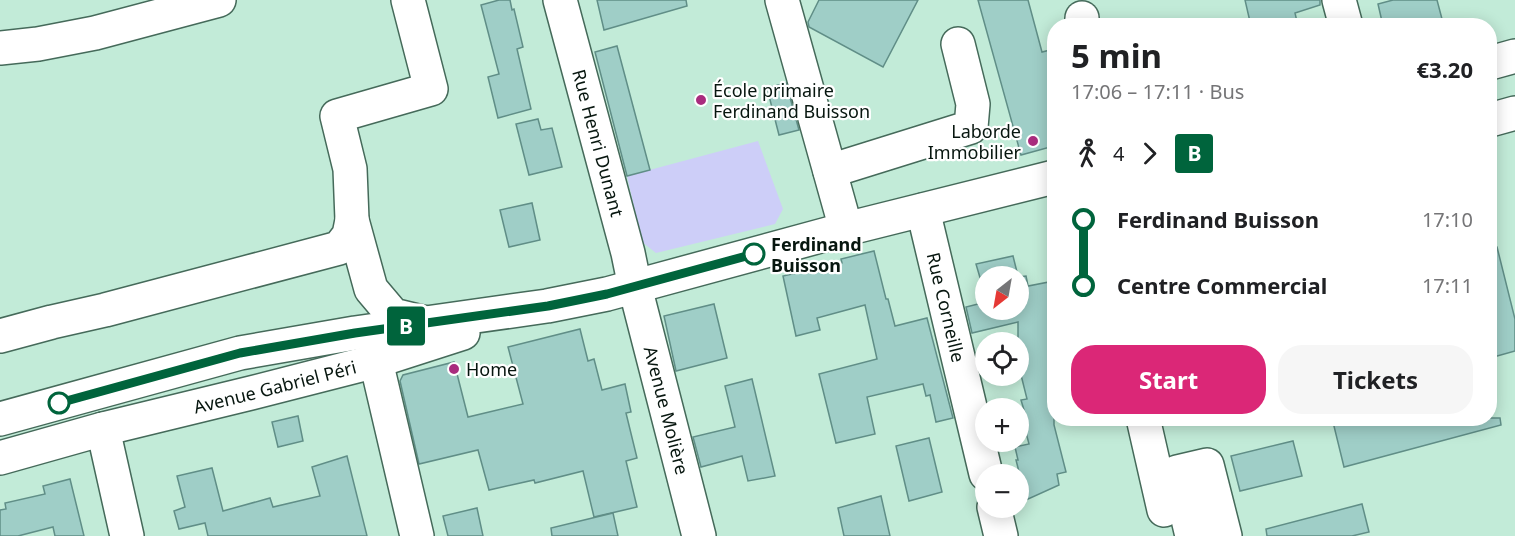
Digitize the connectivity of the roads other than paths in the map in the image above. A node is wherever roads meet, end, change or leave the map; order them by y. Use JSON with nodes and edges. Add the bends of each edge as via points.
{"nodes":[{"id":1,"x":219,"y":0,"type":"edge"},
{"id":2,"x":408,"y":0,"type":"edge"},
{"id":3,"x":560,"y":0,"type":"edge"},
{"id":4,"x":782,"y":0,"type":"edge"},
{"id":5,"x":1339,"y":0,"type":"edge"},
{"id":6,"x":1344,"y":18,"type":"edge"},
{"id":7,"x":958,"y":44,"type":"dead end"},
{"id":8,"x":0,"y":48,"type":"edge"},
{"id":9,"x":1515,"y":56,"type":"edge"},
{"id":10,"x":1497,"y":61,"type":"edge"},
{"id":11,"x":1515,"y":113,"type":"edge"},
{"id":12,"x":1497,"y":118,"type":"edge"},
{"id":13,"x":830,"y":171,"type":"junction"},
{"id":14,"x":1047,"y":179,"type":"edge"},
{"id":15,"x":923,"y":210,"type":"junction"},
{"id":16,"x":352,"y":220,"type":"junction"},
{"id":17,"x":846,"y":229,"type":"junction"},
{"id":18,"x":635,"y":286,"type":"junction"},
{"id":19,"x":548,"y":306,"type":"junction"},
{"id":20,"x":426,"y":323,"type":"junction"},
{"id":21,"x":0,"y":336,"type":"edge"},
{"id":22,"x":376,"y":361,"type":"junction"},
{"id":23,"x":0,"y":419,"type":"edge"},
{"id":24,"x":1145,"y":426,"type":"edge"},
{"id":25,"x":1165,"y":426,"type":"edge"},
{"id":26,"x":103,"y":429,"type":"junction"},
{"id":27,"x":0,"y":458,"type":"edge"},
{"id":28,"x":984,"y":464,"type":"edge"},
{"id":29,"x":1177,"y":472,"type":"junction"},
{"id":30,"x":997,"y":518,"type":"edge"},
{"id":31,"x":127,"y":536,"type":"edge"},
{"id":32,"x":417,"y":536,"type":"edge"},
{"id":33,"x":699,"y":536,"type":"edge"},
{"id":34,"x":1001,"y":536,"type":"edge"},
{"id":35,"x":1171,"y":536,"type":"edge"},
{"id":36,"x":1192,"y":536,"type":"edge"},
{"id":37,"x":1225,"y":536,"type":"edge"}],
"edges":[{"from":1,"to":8,"type":"main road","via":[[95,33]]},
{"from":2,"to":16,"type":"main road","via":[[431,88],[337,116],[350,169]]},
{"from":3,"to":18,"type":"main road","name":"Rue Henri Dunant"},
{"from":4,"to":13,"type":"main road"},
{"from":5,"to":6,"type":"main road"},
{"from":7,"to":13,"type":"main road","via":[[973,104],[971,127]]},
{"from":9,"to":10,"type":"main road"},
{"from":11,"to":12,"type":"main road"},
{"from":13,"to":17,"type":"main road"},
{"from":14,"to":15,"type":"main road","name":"Avenue Gabriel Péri"},
{"from":15,"to":17,"type":"main road","name":"Avenue Gabriel Péri"},
{"from":15,"to":28,"type":"main road","name":"Rue Corneille"},
{"from":16,"to":20,"type":"main road","via":[[371,289],[393,315]]},
{"from":16,"to":21,"type":"main road","via":[[349,235],[339,248]]},
{"from":17,"to":18,"type":"main road","name":"Avenue Gabriel Péri"},
{"from":18,"to":19,"type":"main road","name":"Avenue Gabriel Péri"},
{"from":18,"to":33,"type":"main road","name":"Avenue Molière"},
{"from":19,"to":20,"type":"main road","name":"Avenue Gabriel Péri"},
{"from":19,"to":22,"type":"main road","name":"Avenue Gabriel Péri"},
{"from":20,"to":23,"type":"main road","name":"Avenue Gabriel Péri","via":[[240,353]]},
{"from":22,"to":26,"type":"main road","name":"Avenue Gabriel Péri"},
{"from":22,"to":32,"type":"main road"},
{"from":24,"to":35,"type":"main road"},
{"from":25,"to":29,"type":"main road"},
{"from":26,"to":27,"type":"main road","name":"Avenue Gabriel Péri"},
{"from":26,"to":31,"type":"main road"},
{"from":29,"to":36,"type":"main road"},
{"from":29,"to":37,"type":"main road","via":[[1207,465]]},
{"from":30,"to":34,"type":"main road"}]}
